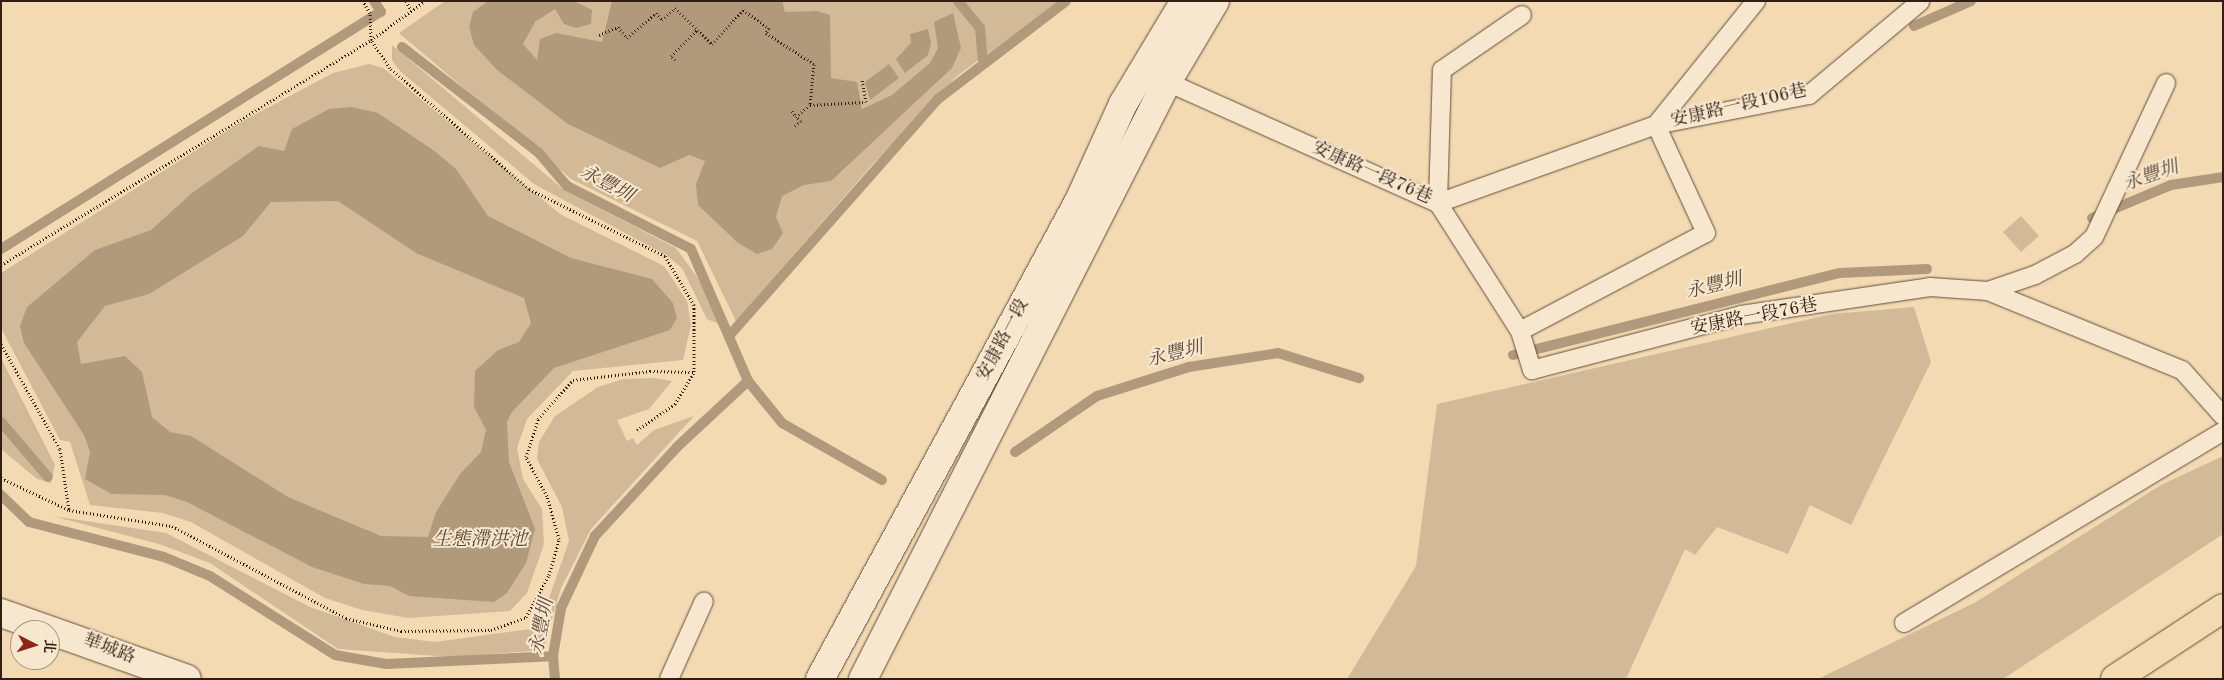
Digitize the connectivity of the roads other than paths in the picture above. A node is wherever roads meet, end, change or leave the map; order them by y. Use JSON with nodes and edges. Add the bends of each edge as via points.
{"nodes":[{"id":1,"x":1185,"y":1,"type":"edge"},
{"id":2,"x":1215,"y":1,"type":"edge"},
{"id":3,"x":1756,"y":1,"type":"edge"},
{"id":4,"x":1920,"y":2,"type":"edge"},
{"id":5,"x":1522,"y":15,"type":"dead end"},
{"id":6,"x":1167,"y":82,"type":"junction"},
{"id":7,"x":2166,"y":83,"type":"dead end"},
{"id":8,"x":1656,"y":125,"type":"junction"},
{"id":9,"x":1438,"y":203,"type":"junction"},
{"id":10,"x":1988,"y":292,"type":"junction"},
{"id":11,"x":1521,"y":336,"type":"junction"},
{"id":12,"x":2223,"y":416,"type":"edge"},
{"id":13,"x":2223,"y":431,"type":"edge"},
{"id":14,"x":704,"y":601,"type":"dead end"},
{"id":15,"x":2223,"y":608,"type":"edge"},
{"id":16,"x":1,"y":613,"type":"edge"},
{"id":17,"x":1904,"y":622,"type":"dead end"},
{"id":18,"x":187,"y":679,"type":"edge"},
{"id":19,"x":669,"y":679,"type":"edge"},
{"id":20,"x":820,"y":679,"type":"edge"},
{"id":21,"x":863,"y":679,"type":"edge"},
{"id":22,"x":2115,"y":679,"type":"edge"}],
"edges":[{"from":1,"to":20,"type":"main road","name":"安康路一段","via":[[1123,104],[1078,201]]},
{"from":2,"to":6,"type":"main road","name":"安康路一段"},
{"from":3,"to":8,"type":"lane","name":"安康路一段106巷"},
{"from":4,"to":8,"type":"lane","name":"安康路一段106巷","via":[[1809,95]]},
{"from":5,"to":9,"type":"lane","via":[[1442,70]]},
{"from":6,"to":9,"type":"lane","name":"安康路一段76巷"},
{"from":6,"to":21,"type":"main road","name":"安康路一段"},
{"from":7,"to":10,"type":"lane","name":"安康路一段76巷","via":[[2094,237],[2075,254],[2035,275]]},
{"from":8,"to":9,"type":"lane"},
{"from":8,"to":11,"type":"lane","via":[[1706,233]]},
{"from":9,"to":11,"type":"lane","name":"安康路一段76巷"},
{"from":10,"to":11,"type":"lane","name":"安康路一段76巷","via":[[1930,287],[1741,315],[1532,370]]},
{"from":10,"to":12,"type":"lane","name":"安康路一段76巷","via":[[2182,370]]},
{"from":13,"to":17,"type":"lane"},
{"from":14,"to":19,"type":"lane"},
{"from":15,"to":22,"type":"highway"},
{"from":16,"to":18,"type":"main road","name":"華城路"}]}
